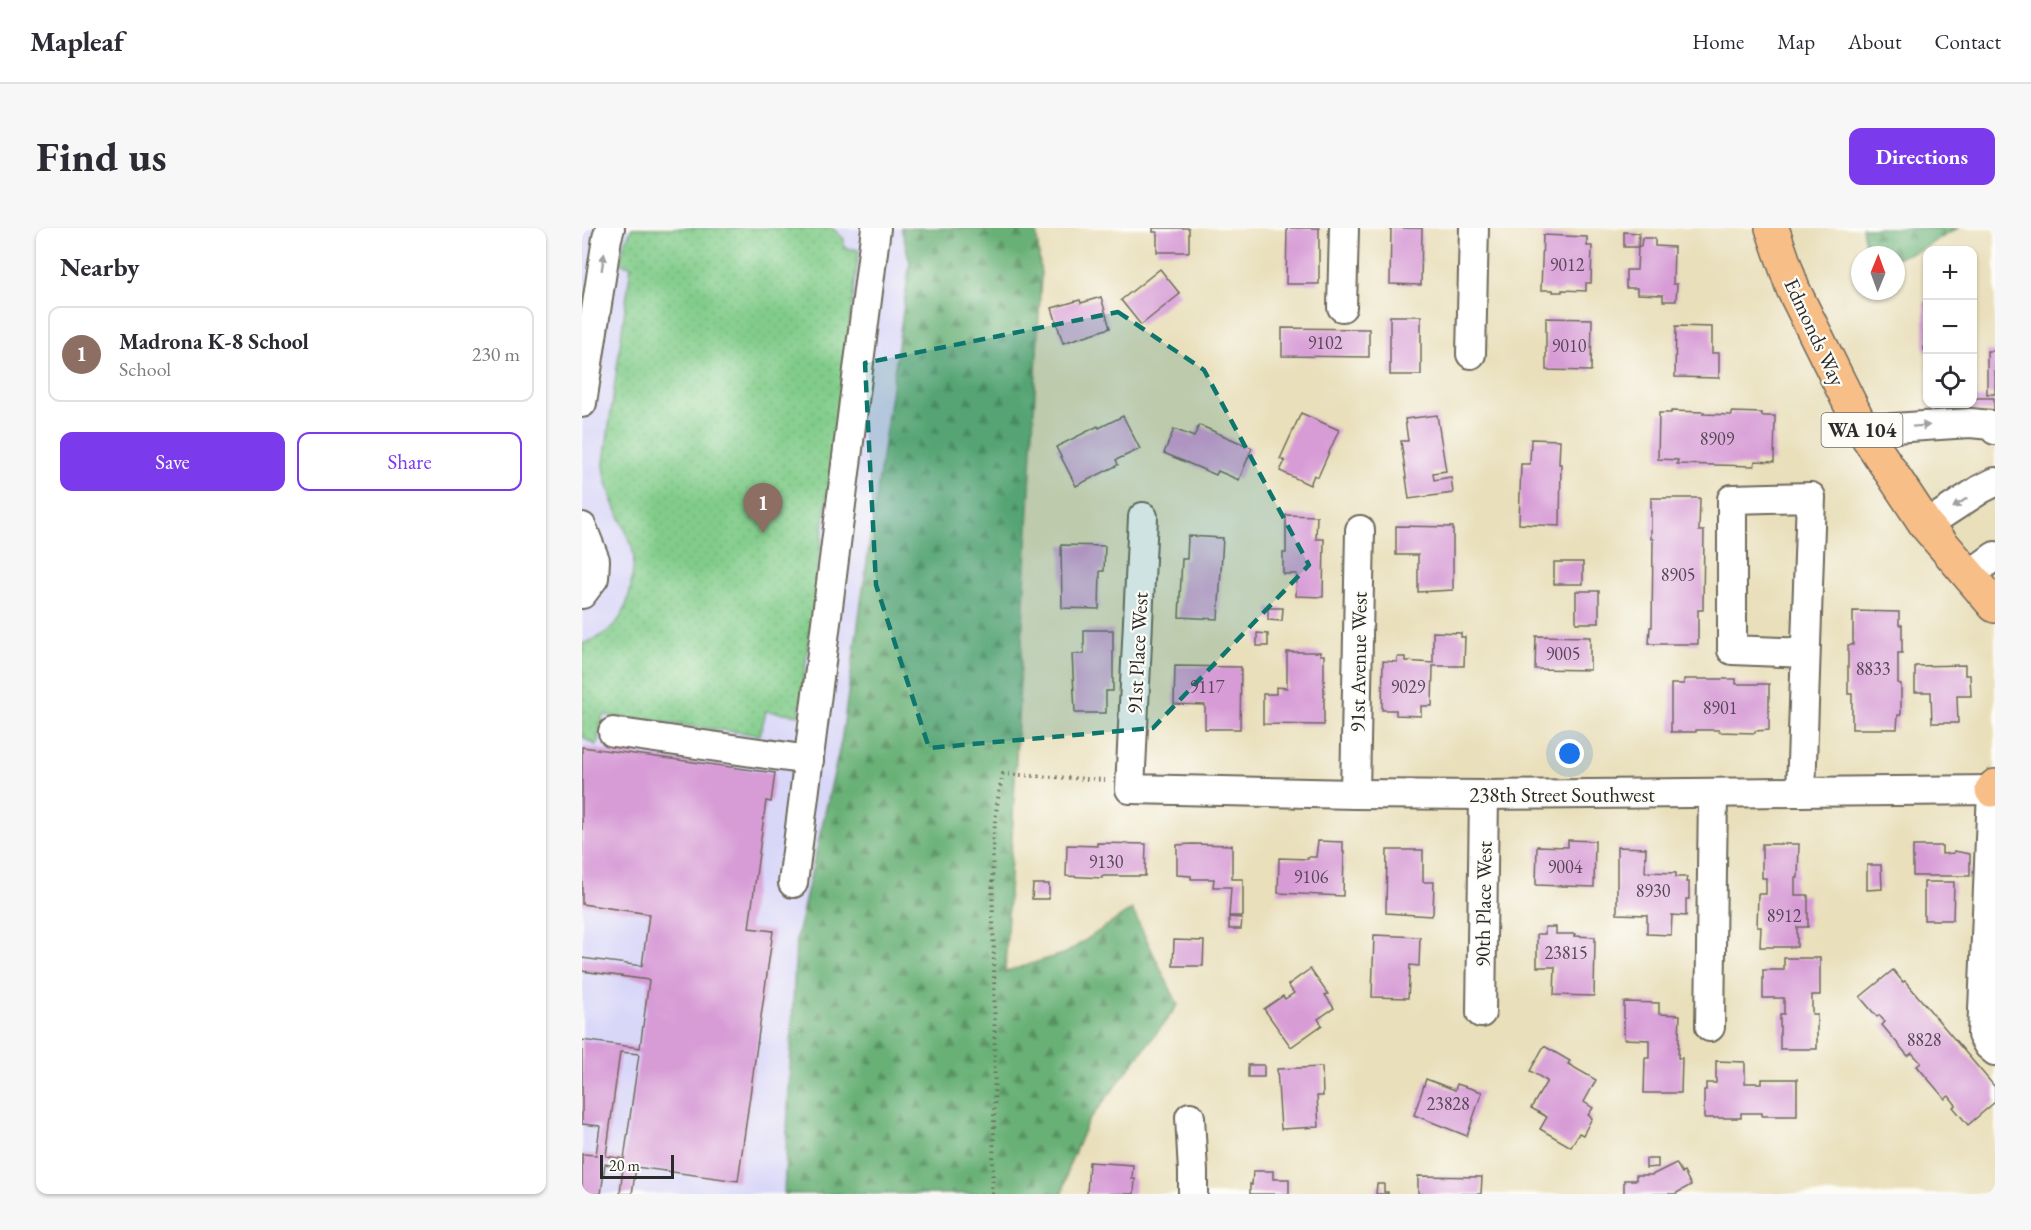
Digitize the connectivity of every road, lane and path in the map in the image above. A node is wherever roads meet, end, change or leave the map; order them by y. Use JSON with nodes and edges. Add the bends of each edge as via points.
{"nodes":[{"id":1,"x":610,"y":228,"type":"edge"},
{"id":2,"x":876,"y":228,"type":"edge"},
{"id":3,"x":1344,"y":228,"type":"edge"},
{"id":4,"x":1474,"y":228,"type":"edge"},
{"id":5,"x":1772,"y":228,"type":"edge"},
{"id":6,"x":1342,"y":307,"type":"dead end"},
{"id":7,"x":1471,"y":354,"type":"dead end"},
{"id":8,"x":582,"y":403,"type":"edge"},
{"id":9,"x":1863,"y":430,"type":"junction"},
{"id":10,"x":1995,"y":430,"type":"edge"},
{"id":11,"x":1995,"y":483,"type":"edge"},
{"id":12,"x":1143,"y":517,"type":"dead end"},
{"id":13,"x":1926,"y":525,"type":"junction"},
{"id":14,"x":582,"y":527,"type":"edge"},
{"id":15,"x":1360,"y":530,"type":"dead end"},
{"id":16,"x":1995,"y":556,"type":"edge"},
{"id":17,"x":1968,"y":576,"type":"junction"},
{"id":18,"x":582,"y":594,"type":"edge"},
{"id":19,"x":1995,"y":606,"type":"edge"},
{"id":20,"x":1805,"y":653,"type":"junction"},
{"id":21,"x":613,"y":732,"type":"dead end"},
{"id":22,"x":808,"y":760,"type":"junction"},
{"id":23,"x":1130,"y":785,"type":"junction"},
{"id":24,"x":1994,"y":788,"type":"edge"},
{"id":25,"x":1801,"y":792,"type":"junction"},
{"id":26,"x":1713,"y":793,"type":"junction"},
{"id":27,"x":1355,"y":794,"type":"junction"},
{"id":28,"x":1484,"y":795,"type":"junction"},
{"id":29,"x":1992,"y":863,"type":"edge"},
{"id":30,"x":793,"y":884,"type":"dead end"},
{"id":31,"x":1481,"y":1014,"type":"dead end"},
{"id":32,"x":1710,"y":1027,"type":"dead end"},
{"id":33,"x":1995,"y":1051,"type":"edge"},
{"id":34,"x":1190,"y":1118,"type":"dead end"},
{"id":35,"x":992,"y":1194,"type":"edge"},
{"id":36,"x":1193,"y":1194,"type":"edge"}],
"edges":[{"from":8,"to":1,"type":"street","one_way":true},
{"from":2,"to":22,"type":"street"},
{"from":3,"to":6,"type":"street"},
{"from":4,"to":7,"type":"street"},
{"from":5,"to":9,"type":"main road","name":"Edmonds Way","number":"WA 104","via":[[1793,289]]},
{"from":9,"to":10,"type":"street","one_way":true,"via":[[1970,423],[1991,425]]},
{"from":9,"to":13,"type":"main road","name":"Edmonds Way","number":"WA 104"},
{"from":11,"to":13,"type":"street","one_way":true},
{"from":12,"to":23,"type":"street","name":"91st Place West"},
{"from":13,"to":17,"type":"main road","name":"Edmonds Way","number":"WA 104"},
{"from":14,"to":18,"type":"street","via":[[595,560],[594,578]]},
{"from":15,"to":27,"type":"street","name":"91st Avenue West"},
{"from":16,"to":17,"type":"street"},
{"from":17,"to":19,"type":"main road","name":"Edmonds Way","number":"WA 104"},
{"from":20,"to":20,"type":"street","via":[[1810,497],[1732,499],[1732,650]]},
{"from":20,"to":25,"type":"street"},
{"from":21,"to":22,"type":"street"},
{"from":22,"to":30,"type":"street"},
{"from":23,"to":27,"type":"street","name":"238th Street Southwest"},
{"from":23,"to":35,"type":"path","via":[[1002,774],[996,803],[993,873]]},
{"from":24,"to":25,"type":"street","name":"238th Street Southwest"},
{"from":24,"to":29,"type":"street"},
{"from":25,"to":26,"type":"street","name":"238th Street Southwest"},
{"from":26,"to":28,"type":"street","name":"238th Street Southwest"},
{"from":26,"to":32,"type":"street"},
{"from":27,"to":28,"type":"street","name":"238th Street Southwest"},
{"from":28,"to":31,"type":"street","name":"90th Place West"},
{"from":29,"to":33,"type":"street","via":[[1982,1035]]},
{"from":34,"to":36,"type":"street"}]}
